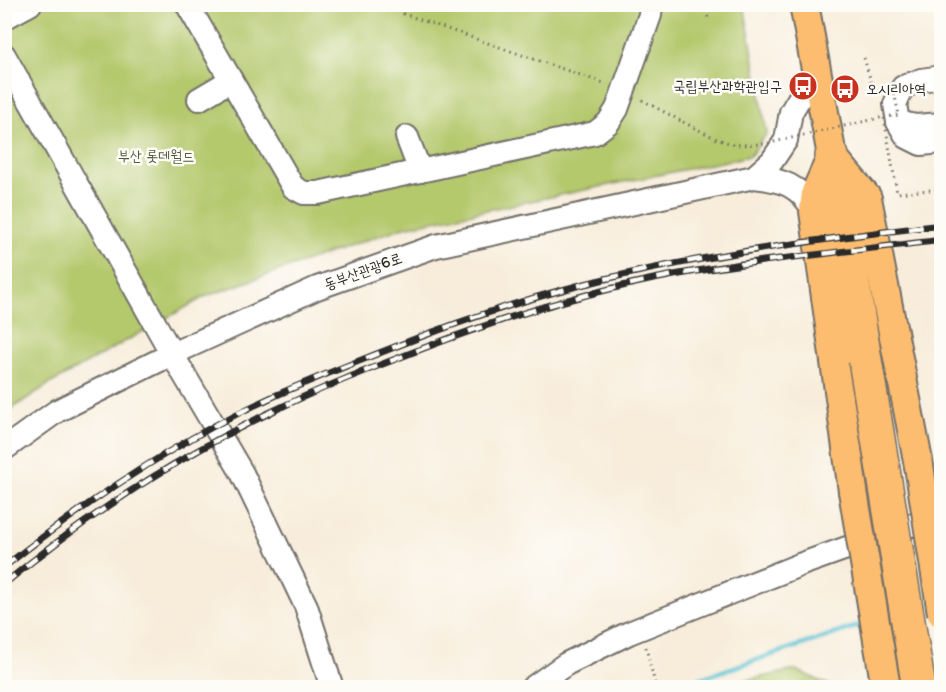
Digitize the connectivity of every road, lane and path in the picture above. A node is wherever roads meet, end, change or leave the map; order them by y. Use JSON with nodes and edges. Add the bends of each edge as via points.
{"nodes":[{"id":1,"x":30,"y":4,"type":"edge"},
{"id":2,"x":187,"y":4,"type":"edge"},
{"id":3,"x":396,"y":4,"type":"edge"},
{"id":4,"x":651,"y":4,"type":"edge"},
{"id":5,"x":706,"y":4,"type":"edge"},
{"id":6,"x":804,"y":4,"type":"edge"},
{"id":7,"x":4,"y":18,"type":"edge"},
{"id":8,"x":708,"y":18,"type":"dead end"},
{"id":9,"x":4,"y":55,"type":"edge"},
{"id":10,"x":864,"y":58,"type":"dead end"},
{"id":11,"x":817,"y":69,"type":"junction"},
{"id":12,"x":942,"y":77,"type":"edge"},
{"id":13,"x":231,"y":80,"type":"junction"},
{"id":14,"x":625,"y":90,"type":"junction"},
{"id":15,"x":199,"y":99,"type":"dead end"},
{"id":16,"x":891,"y":120,"type":"junction"},
{"id":17,"x":942,"y":124,"type":"edge"},
{"id":18,"x":407,"y":138,"type":"dead end"},
{"id":19,"x":942,"y":142,"type":"edge"},
{"id":20,"x":832,"y":156,"type":"junction"},
{"id":21,"x":420,"y":171,"type":"junction"},
{"id":22,"x":754,"y":177,"type":"junction"},
{"id":23,"x":942,"y":189,"type":"edge"},
{"id":24,"x":814,"y":211,"type":"junction"},
{"id":25,"x":172,"y":354,"type":"junction"},
{"id":26,"x":4,"y":449,"type":"edge"},
{"id":27,"x":942,"y":514,"type":"edge"},
{"id":28,"x":942,"y":613,"type":"edge"},
{"id":29,"x":642,"y":628,"type":"junction"},
{"id":30,"x":332,"y":687,"type":"edge"},
{"id":31,"x":532,"y":687,"type":"edge"},
{"id":32,"x":656,"y":687,"type":"edge"},
{"id":33,"x":886,"y":687,"type":"edge"},
{"id":34,"x":919,"y":687,"type":"edge"}],
"edges":[{"from":1,"to":7,"type":"street"},
{"from":2,"to":13,"type":"street"},
{"from":3,"to":14,"type":"path","via":[[401,13]]},
{"from":4,"to":14,"type":"street"},
{"from":5,"to":8,"type":"path"},
{"from":6,"to":11,"type":"main road"},
{"from":9,"to":25,"type":"street"},
{"from":10,"to":16,"type":"path","bridge":true,"via":[[874,92],[894,92],[899,114]]},
{"from":11,"to":20,"type":"main road"},
{"from":11,"to":22,"type":"street","via":[[791,112],[786,140]]},
{"from":12,"to":16,"type":"street","via":[[903,87]]},
{"from":13,"to":15,"type":"street"},
{"from":13,"to":21,"type":"street","via":[[293,187],[304,193]]},
{"from":14,"to":16,"type":"path","bridge":true,"via":[[735,145],[765,144]]},
{"from":14,"to":21,"type":"street","via":[[608,123],[595,133]]},
{"from":16,"to":17,"type":"street","via":[[915,126]]},
{"from":16,"to":19,"type":"street","via":[[907,137],[921,144]]},
{"from":16,"to":23,"type":"path","bridge":true,"via":[[897,192]]},
{"from":18,"to":21,"type":"street"},
{"from":20,"to":24,"type":"main road","via":[[816,192]]},
{"from":20,"to":28,"type":"main road","bridge":true,"via":[[867,198],[919,466]]},
{"from":20,"to":34,"type":"highway","bridge":true},
{"from":22,"to":24,"type":"street","name":"동부산관광6로","via":[[797,189]]},
{"from":22,"to":25,"type":"street","name":"동부산관광6로","via":[[436,246],[316,288]]},
{"from":24,"to":33,"type":"main road","bridge":true,"via":[[853,491]]},
{"from":25,"to":26,"type":"street","name":"동부산관광6로","via":[[57,411]]},
{"from":25,"to":30,"type":"street","via":[[242,473],[273,536],[306,606]]},
{"from":27,"to":29,"type":"street"},
{"from":29,"to":31,"type":"street","via":[[566,664]]},
{"from":29,"to":32,"type":"path"}]}
